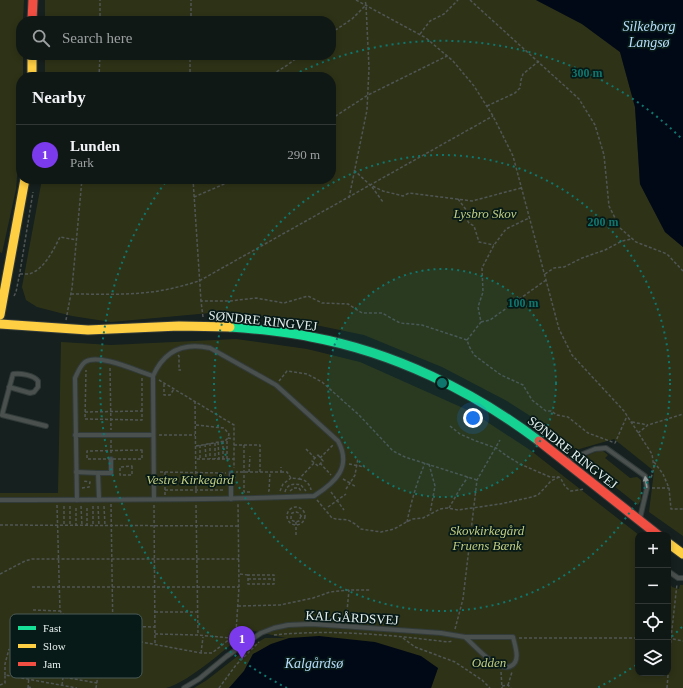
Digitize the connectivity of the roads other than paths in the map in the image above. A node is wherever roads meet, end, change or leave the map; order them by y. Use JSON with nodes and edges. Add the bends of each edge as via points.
{"nodes":[{"id":1,"x":33,"y":0,"type":"edge"},
{"id":2,"x":32,"y":16,"type":"edge"},
{"id":3,"x":32,"y":60,"type":"edge"},
{"id":4,"x":32,"y":72,"type":"edge"},
{"id":5,"x":24,"y":184,"type":"edge"},
{"id":6,"x":0,"y":315,"type":"edge"},
{"id":7,"x":0,"y":324,"type":"edge"},
{"id":8,"x":153,"y":376,"type":"junction"},
{"id":9,"x":10,"y":387,"type":"junction"},
{"id":10,"x":1,"y":415,"type":"edge"},
{"id":11,"x":46,"y":426,"type":"dead end"},
{"id":12,"x":75,"y":435,"type":"junction"},
{"id":13,"x":153,"y":435,"type":"junction"},
{"id":14,"x":111,"y":459,"type":"dead end"},
{"id":15,"x":566,"y":461,"type":"junction"},
{"id":16,"x":76,"y":472,"type":"junction"},
{"id":17,"x":98,"y":473,"type":"junction"},
{"id":18,"x":231,"y":473,"type":"road end"},
{"id":19,"x":154,"y":499,"type":"junction"},
{"id":20,"x":231,"y":499,"type":"junction"},
{"id":21,"x":0,"y":500,"type":"edge"},
{"id":22,"x":77,"y":500,"type":"junction"},
{"id":23,"x":99,"y":500,"type":"junction"},
{"id":24,"x":640,"y":520,"type":"junction"},
{"id":25,"x":653,"y":532,"type":"edge"},
{"id":26,"x":671,"y":544,"type":"edge"},
{"id":27,"x":683,"y":554,"type":"edge"},
{"id":28,"x":671,"y":573,"type":"edge"},
{"id":29,"x":683,"y":578,"type":"edge"},
{"id":30,"x":465,"y":637,"type":"junction"},
{"id":31,"x":184,"y":688,"type":"edge"}],
"edges":[{"from":1,"to":2,"type":"main road"},
{"from":3,"to":4,"type":"main road"},
{"from":5,"to":6,"type":"main road"},
{"from":7,"to":15,"type":"main road","name":"SØNDRE RINGVEJ","via":[[64,330],[170,326],[225,327],[323,339],[366,351],[440,380],[479,400]]},
{"from":8,"to":12,"type":"lane","via":[[110,362],[95,359],[86,362],[79,368],[75,378]]},
{"from":8,"to":13,"type":"lane"},
{"from":8,"to":20,"type":"lane","via":[[164,358],[174,351],[187,346],[210,348],[276,385],[338,441],[342,449],[341,471],[327,487],[314,496]]},
{"from":9,"to":9,"type":"lane","via":[[13,374],[36,378],[38,381],[38,387],[30,393]]},
{"from":9,"to":10,"type":"lane"},
{"from":10,"to":11,"type":"lane"},
{"from":12,"to":13,"type":"lane"},
{"from":12,"to":16,"type":"lane"},
{"from":13,"to":19,"type":"lane"},
{"from":14,"to":17,"type":"lane","via":[[111,473]]},
{"from":15,"to":24,"type":"main road","name":"SØNDRE RINGVEJ"},
{"from":24,"to":15,"type":"lane","one_way":true,"via":[[647,488],[645,476],[606,448],[595,449]]},
{"from":16,"to":17,"type":"lane"},
{"from":16,"to":22,"type":"lane"},
{"from":17,"to":23,"type":"lane"},
{"from":18,"to":20,"type":"lane"},
{"from":19,"to":20,"type":"lane"},
{"from":19,"to":23,"type":"lane"},
{"from":21,"to":22,"type":"lane"},
{"from":22,"to":23,"type":"lane"},
{"from":24,"to":25,"type":"main road","name":"SØNDRE RINGVEJ"},
{"from":26,"to":27,"type":"main road"},
{"from":28,"to":29,"type":"lane"},
{"from":30,"to":30,"type":"lane","name":"KALGÅRDSVEJ","via":[[513,638],[516,660],[513,665],[500,667]]},
{"from":30,"to":31,"type":"lane","name":"KALGÅRDSVEJ","via":[[346,626],[301,624],[274,628],[261,633],[226,656]]}]}
